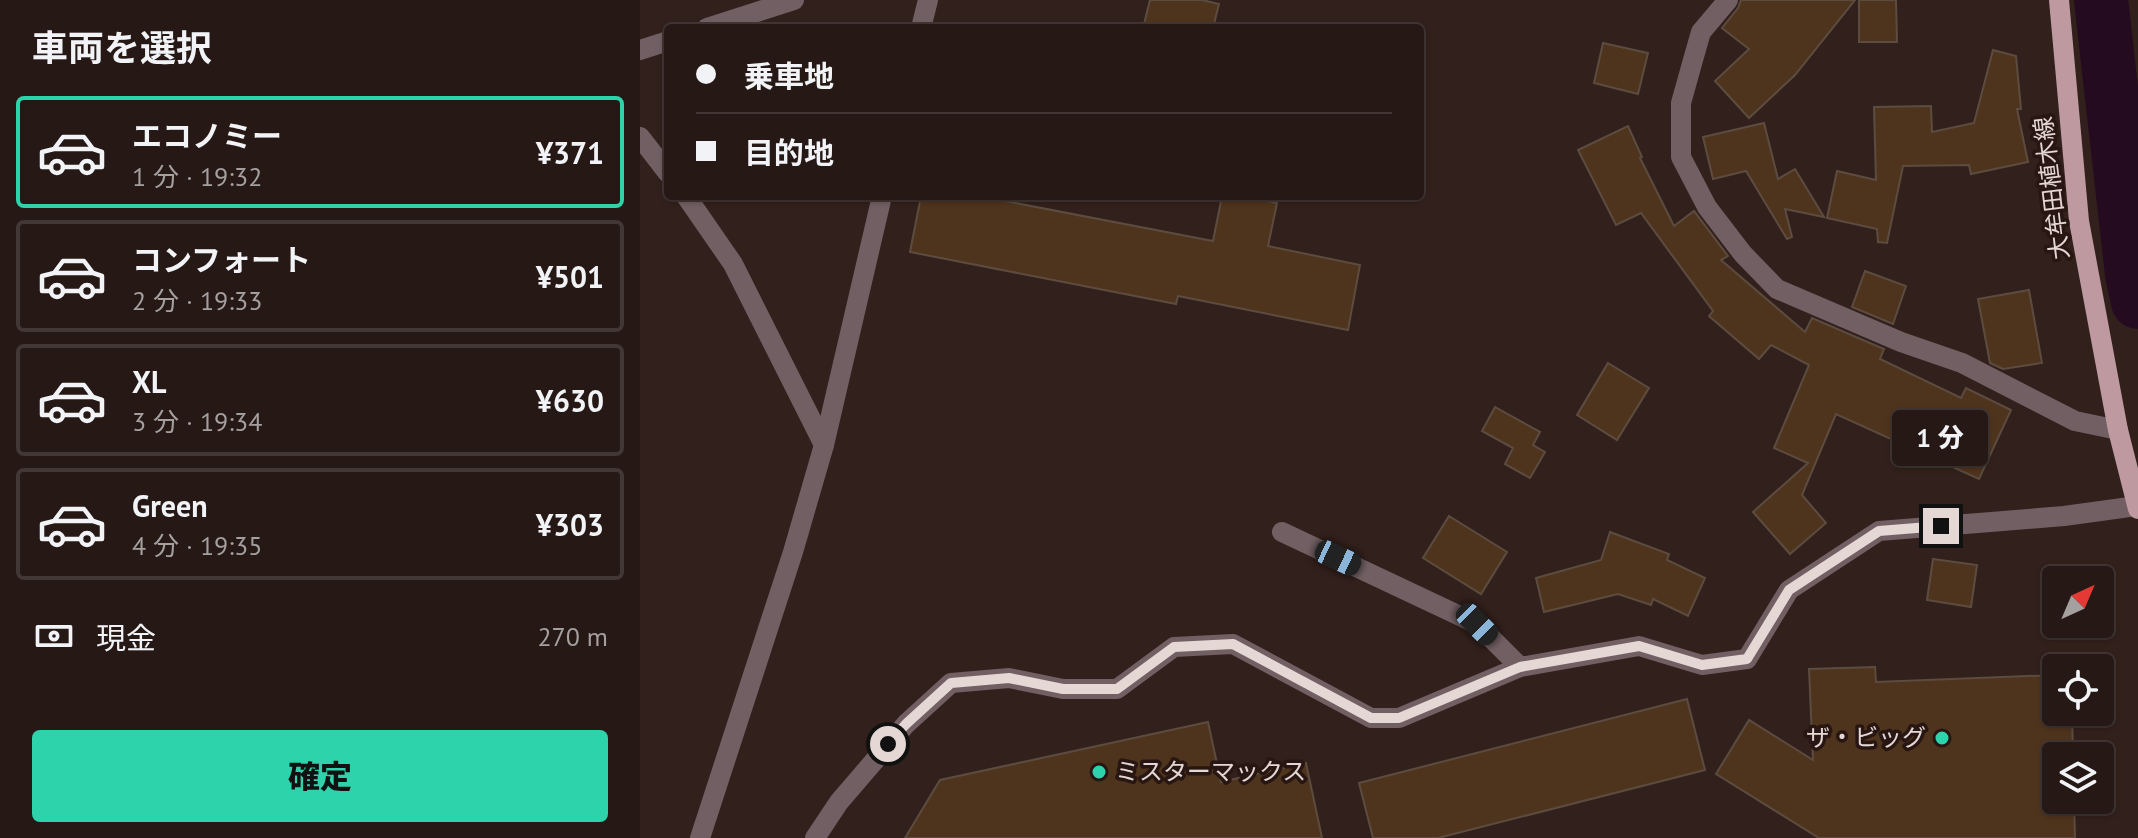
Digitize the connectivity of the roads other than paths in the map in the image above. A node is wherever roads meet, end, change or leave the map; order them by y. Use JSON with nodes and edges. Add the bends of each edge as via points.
{"nodes":[{"id":1,"x":792,"y":0,"type":"edge"},
{"id":2,"x":928,"y":0,"type":"edge"},
{"id":3,"x":1728,"y":0,"type":"edge"},
{"id":4,"x":2059,"y":0,"type":"edge"},
{"id":5,"x":719,"y":24,"type":"edge"},
{"id":6,"x":922,"y":24,"type":"edge"},
{"id":7,"x":664,"y":42,"type":"edge"},
{"id":8,"x":640,"y":50,"type":"edge"},
{"id":9,"x":640,"y":137,"type":"edge"},
{"id":10,"x":664,"y":168,"type":"edge"},
{"id":11,"x":689,"y":200,"type":"edge"},
{"id":12,"x":881,"y":200,"type":"edge"},
{"id":13,"x":2118,"y":430,"type":"junction"},
{"id":14,"x":824,"y":445,"type":"junction"},
{"id":15,"x":2138,"y":507,"type":"edge"},
{"id":16,"x":1282,"y":532,"type":"dead end"},
{"id":17,"x":1520,"y":667,"type":"junction"},
{"id":18,"x":700,"y":838,"type":"edge"},
{"id":19,"x":815,"y":838,"type":"edge"}],
"edges":[{"from":1,"to":5,"type":"street"},
{"from":2,"to":6,"type":"street"},
{"from":3,"to":13,"type":"street","via":[[1701,32],[1681,103],[1681,157],[1707,207],[1743,254],[1777,289],[1962,363],[2075,421]]},
{"from":4,"to":13,"type":"main road","name":"大牟田植木線","via":[[2079,221]]},
{"from":7,"to":8,"type":"street"},
{"from":9,"to":10,"type":"street"},
{"from":11,"to":14,"type":"street","via":[[733,264]]},
{"from":12,"to":14,"type":"street"},
{"from":13,"to":15,"type":"main road","name":"大牟田植木線"},
{"from":14,"to":18,"type":"street"},
{"from":15,"to":17,"type":"street","via":[[1879,531],[1789,590],[1747,659],[1702,665],[1639,646]]},
{"from":16,"to":17,"type":"street","via":[[1477,624]]},
{"from":17,"to":19,"type":"street","via":[[1399,718],[1371,718],[1233,644],[1174,647],[1117,689],[1063,689],[1009,678],[951,683],[906,724]]}]}
